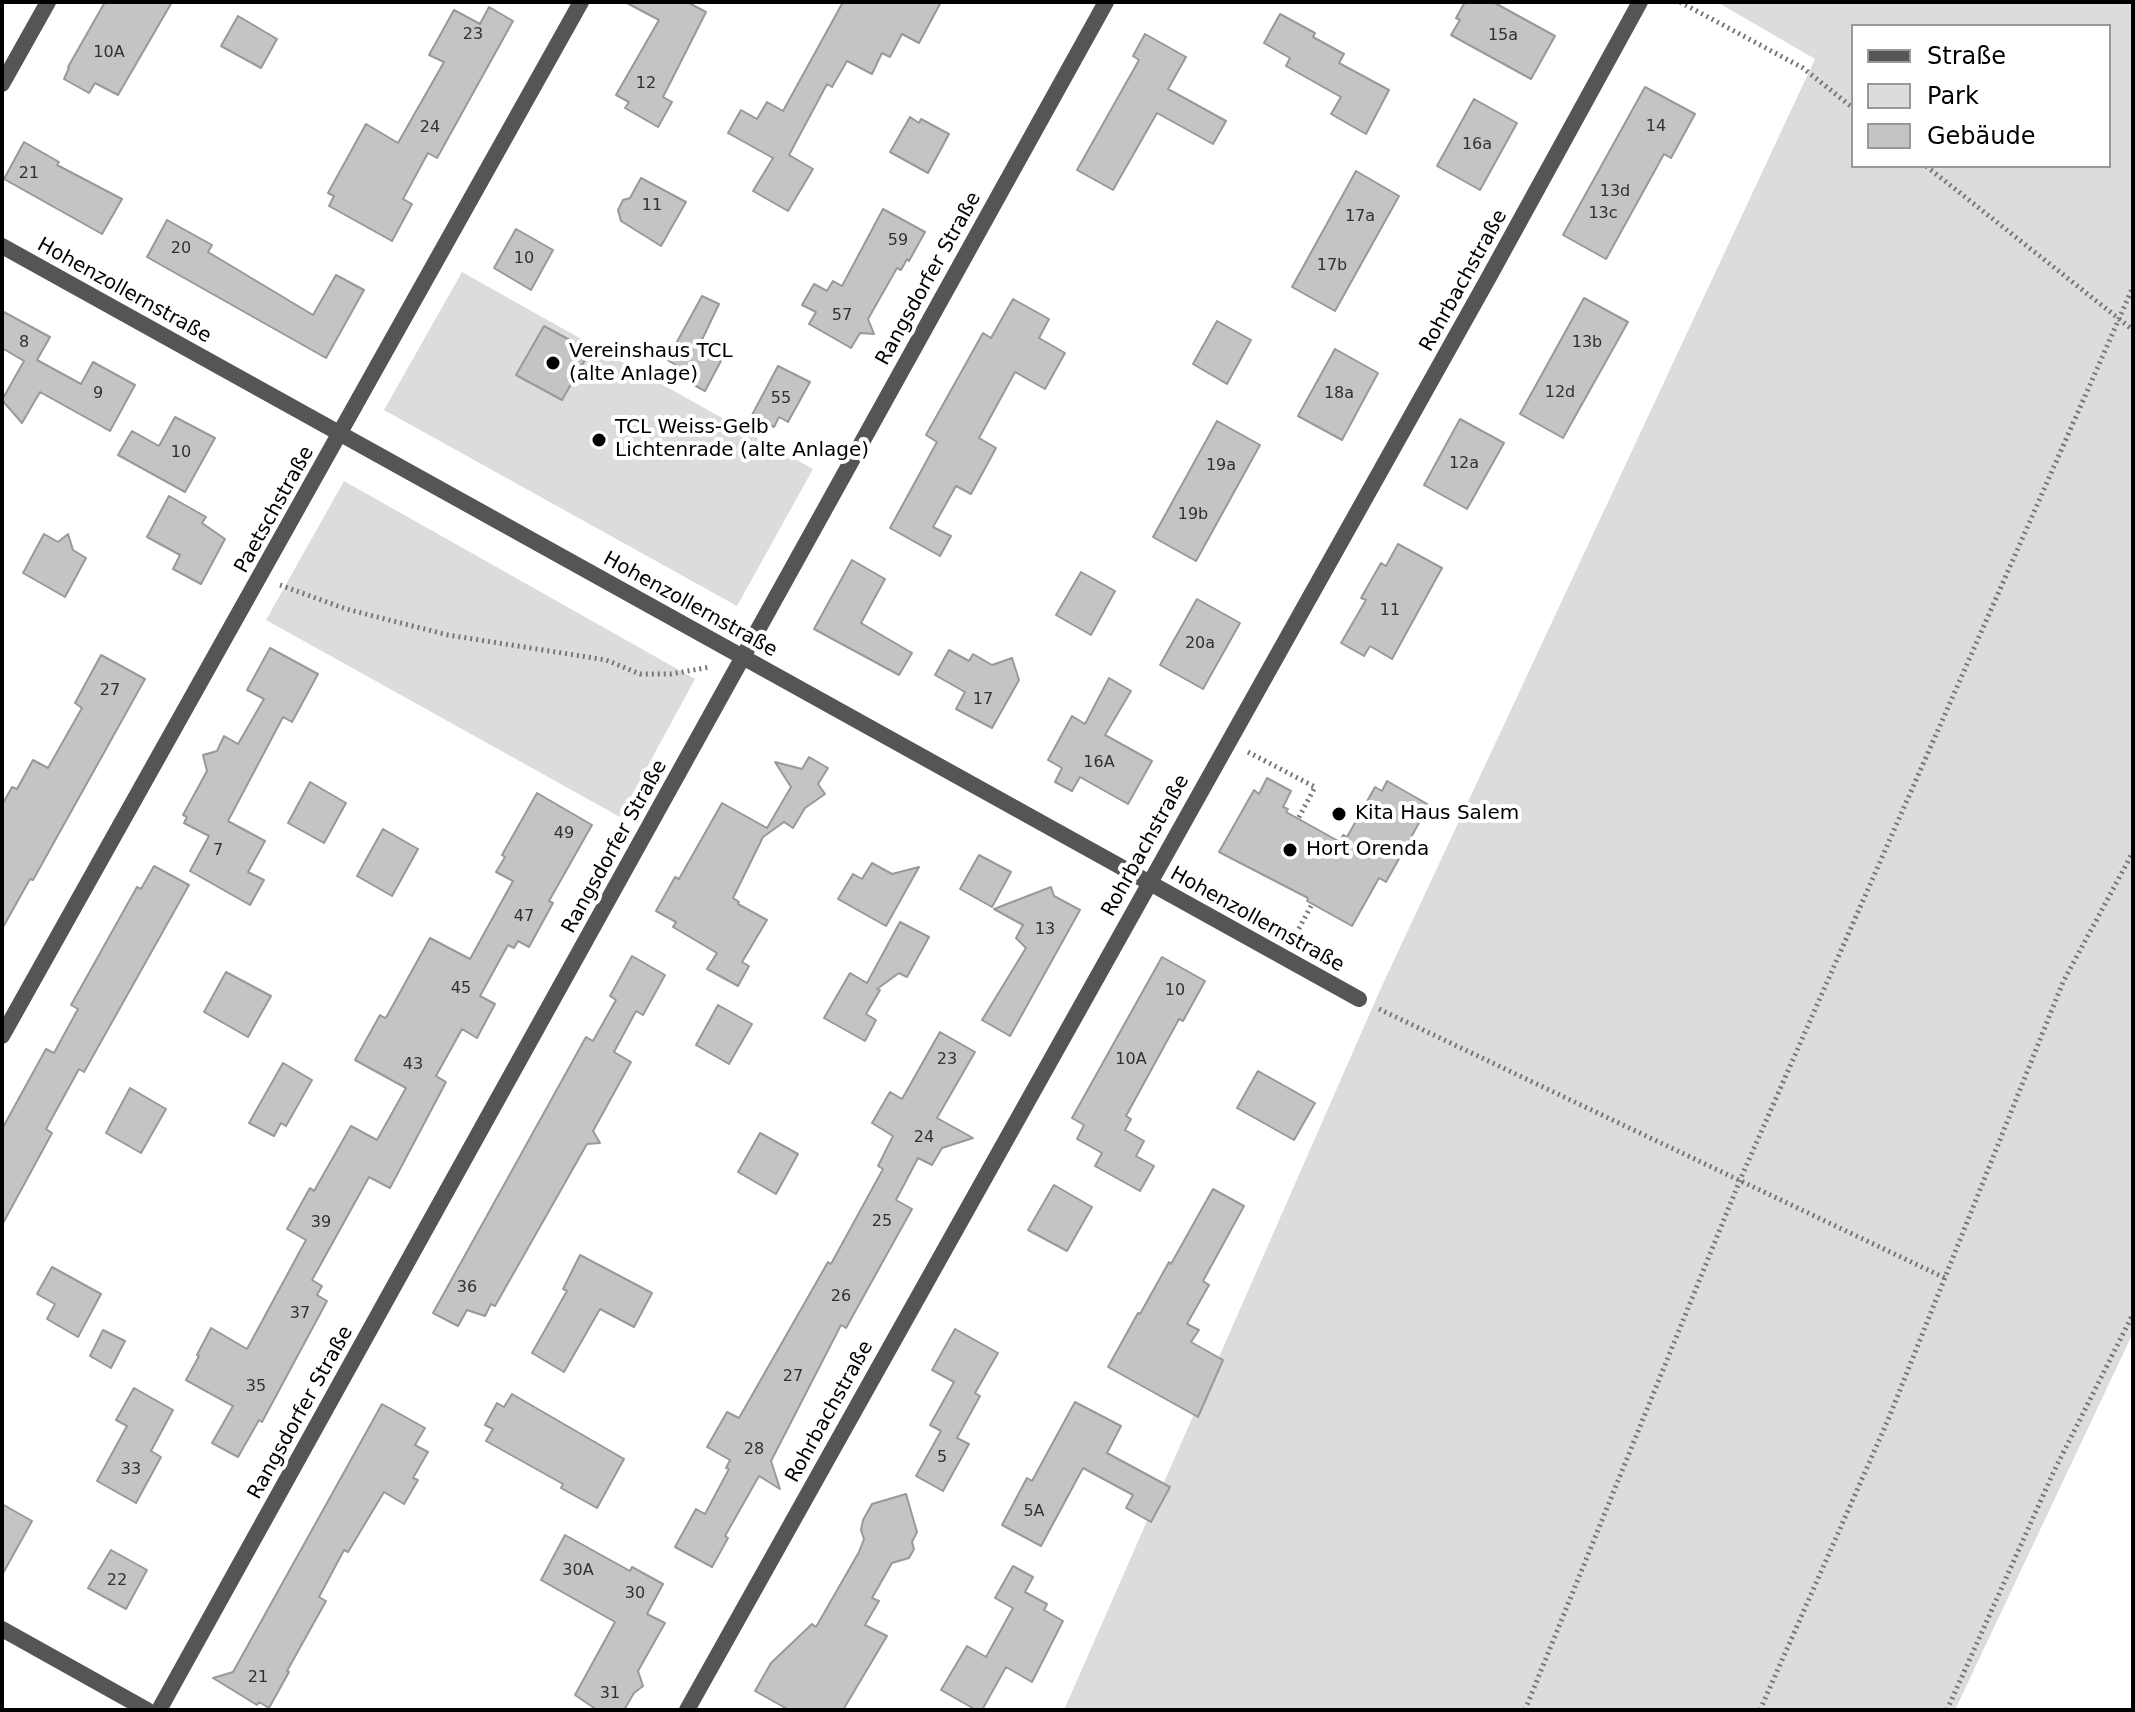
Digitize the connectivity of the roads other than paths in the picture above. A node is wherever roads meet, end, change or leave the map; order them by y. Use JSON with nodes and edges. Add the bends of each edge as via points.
{"nodes":[{"id":1,"x":48,"y":2,"type":"edge"},
{"id":2,"x":581,"y":2,"type":"edge"},
{"id":3,"x":1106,"y":2,"type":"edge"},
{"id":4,"x":1640,"y":2,"type":"edge"},
{"id":5,"x":2,"y":84,"type":"edge"},
{"id":6,"x":2,"y":246,"type":"edge"},
{"id":7,"x":340,"y":433,"type":"junction"},
{"id":8,"x":743,"y":657,"type":"junction"},
{"id":9,"x":1148,"y":882,"type":"junction"},
{"id":10,"x":1359,"y":999,"type":"road end"},
{"id":11,"x":2,"y":1036,"type":"edge"},
{"id":12,"x":2,"y":1629,"type":"edge"},
{"id":13,"x":147,"y":1710,"type":"edge"},
{"id":14,"x":159,"y":1710,"type":"edge"},
{"id":15,"x":687,"y":1710,"type":"edge"}],
"edges":[{"from":1,"to":5,"type":"street"},
{"from":2,"to":7,"type":"street","name":"Paetschstraße"},
{"from":3,"to":8,"type":"street","name":"Rangsdorfer Straße"},
{"from":4,"to":9,"type":"street","name":"Rohrbachstraße"},
{"from":6,"to":7,"type":"street","name":"Hohenzollernstraße"},
{"from":7,"to":8,"type":"street","name":"Hohenzollernstraße"},
{"from":7,"to":11,"type":"street","name":"Paetschstraße"},
{"from":8,"to":9,"type":"street","name":"Hohenzollernstraße"},
{"from":8,"to":14,"type":"street","name":"Rangsdorfer Straße"},
{"from":9,"to":10,"type":"street","name":"Hohenzollernstraße"},
{"from":9,"to":15,"type":"street","name":"Rohrbachstraße"},
{"from":12,"to":13,"type":"street"}]}
